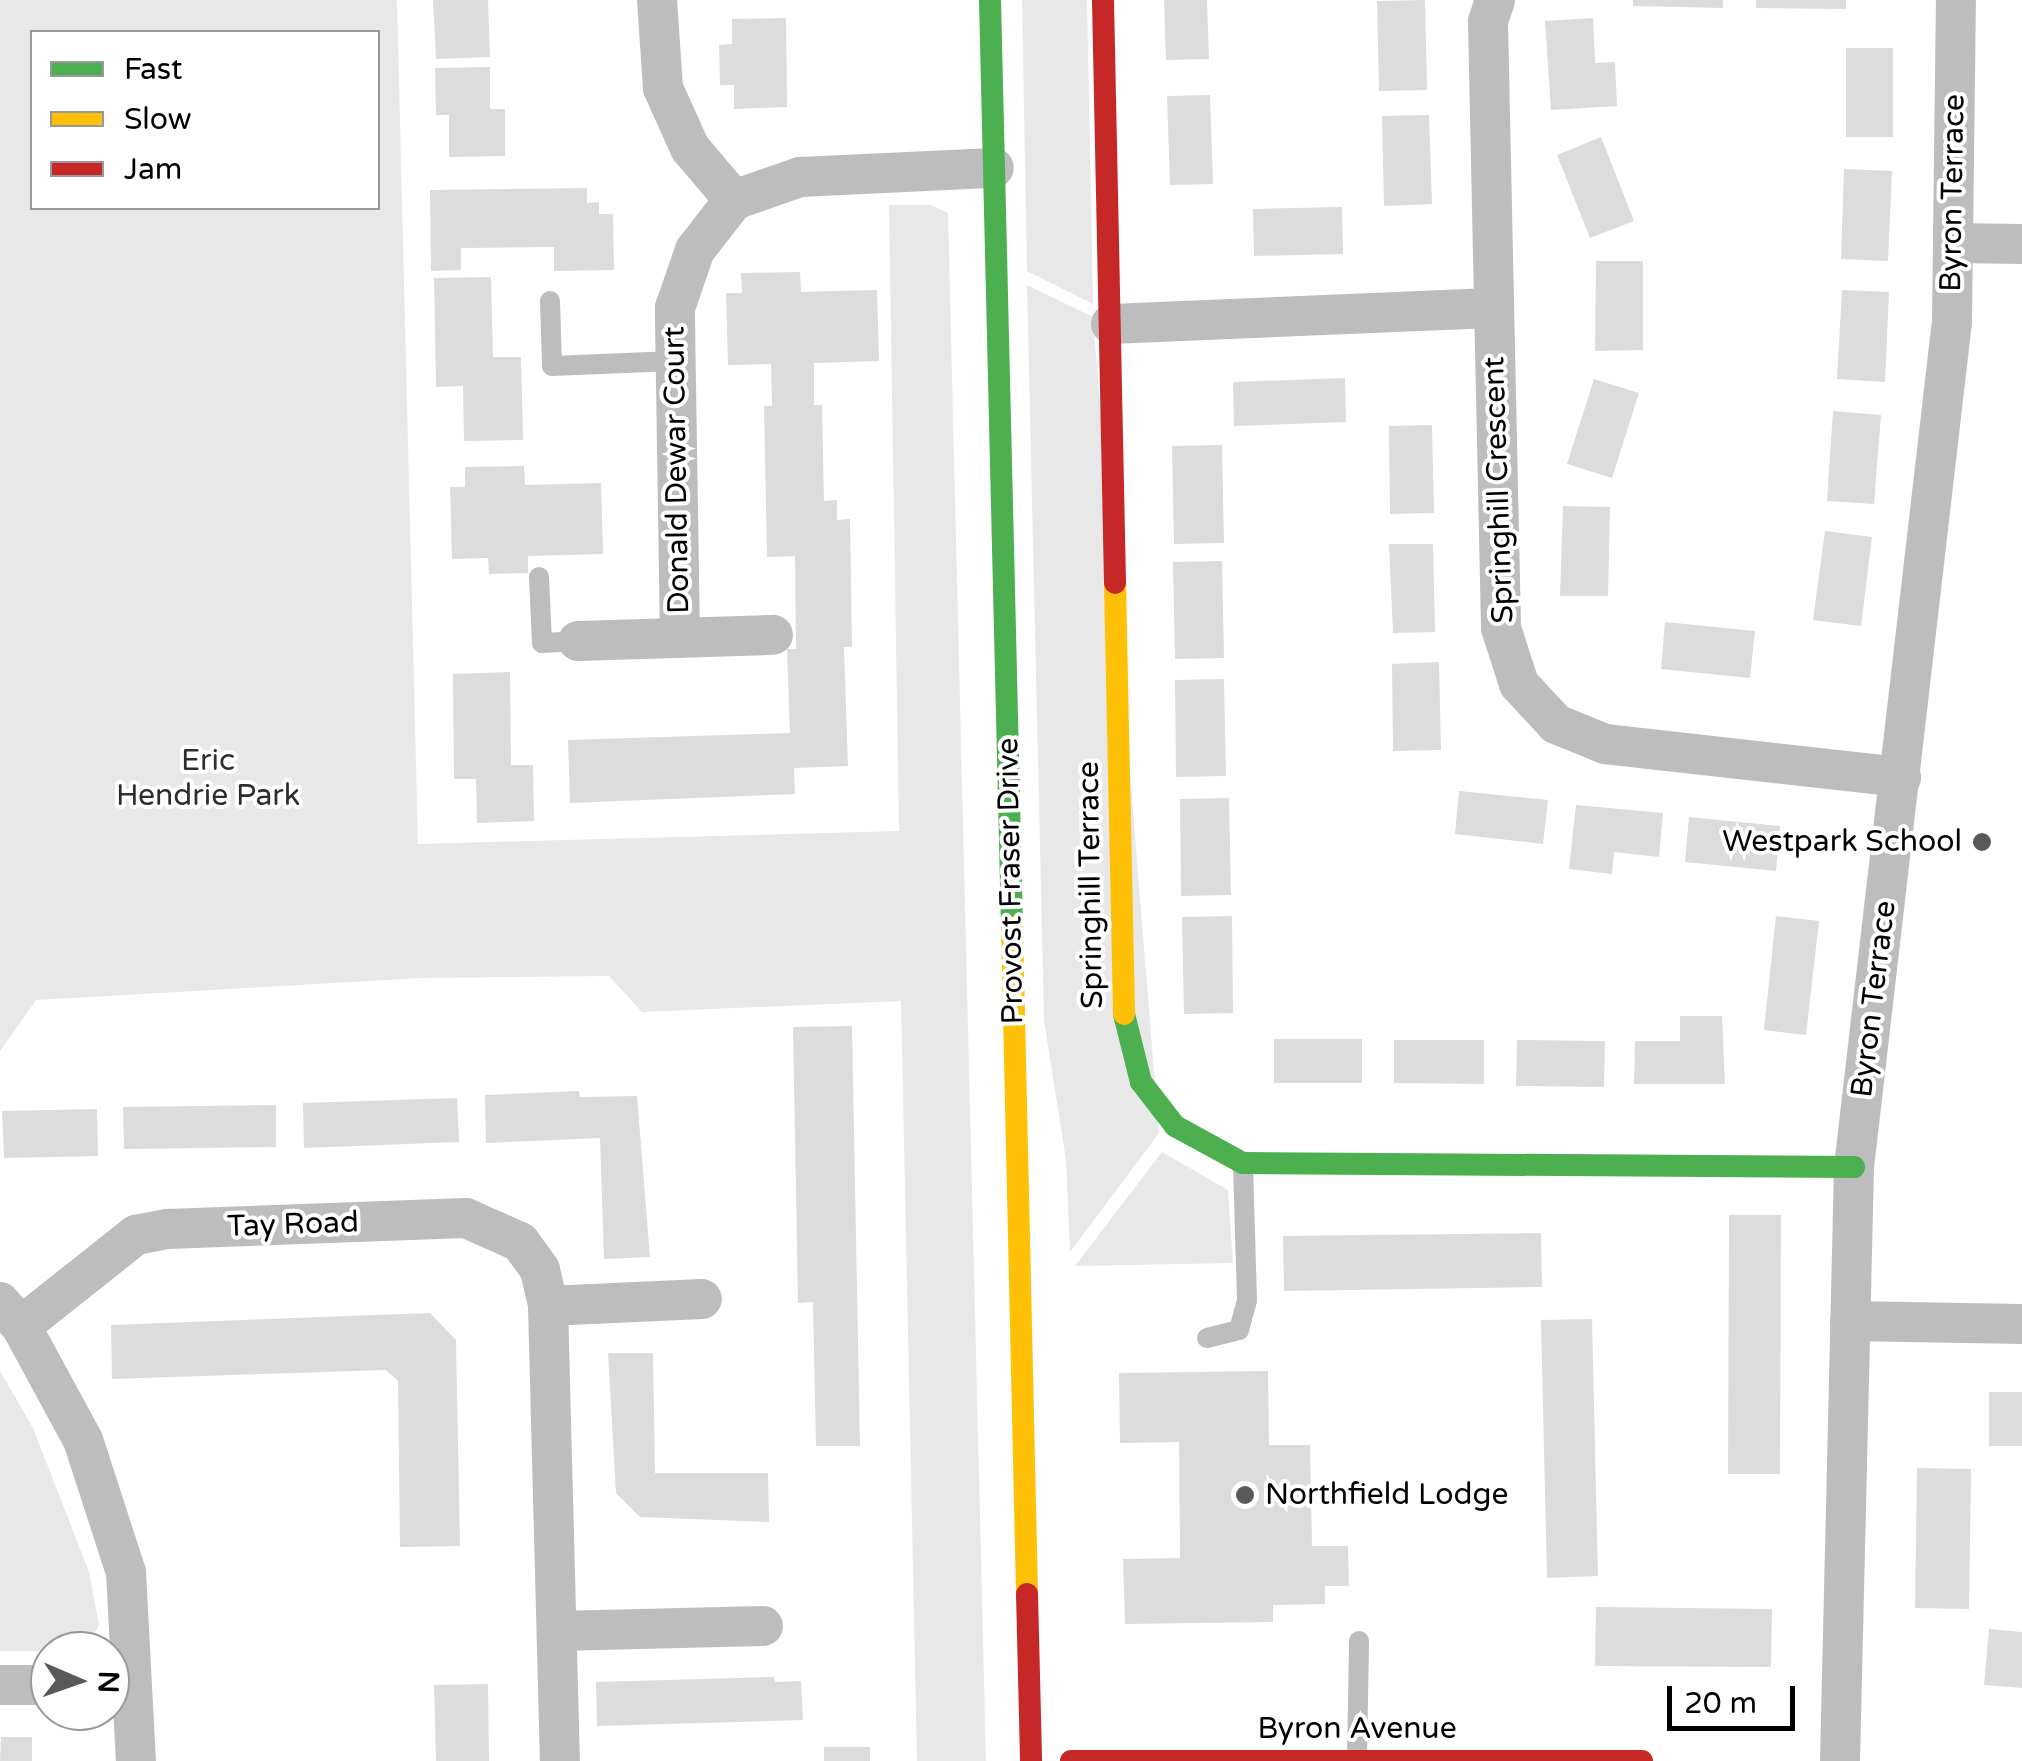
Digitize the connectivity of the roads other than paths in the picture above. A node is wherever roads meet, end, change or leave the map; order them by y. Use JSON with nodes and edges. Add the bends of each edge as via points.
{"nodes":[{"id":1,"x":657,"y":0,"type":"edge"},
{"id":2,"x":990,"y":0,"type":"edge"},
{"id":3,"x":1104,"y":0,"type":"edge"},
{"id":4,"x":1495,"y":0,"type":"edge"},
{"id":5,"x":1956,"y":0,"type":"edge"},
{"id":6,"x":994,"y":168,"type":"junction"},
{"id":7,"x":734,"y":200,"type":"junction"},
{"id":8,"x":1953,"y":243,"type":"junction"},
{"id":9,"x":2022,"y":244,"type":"edge"},
{"id":10,"x":550,"y":301,"type":"dead end"},
{"id":11,"x":1492,"y":308,"type":"junction"},
{"id":12,"x":1110,"y":324,"type":"junction"},
{"id":13,"x":674,"y":361,"type":"junction"},
{"id":14,"x":539,"y":577,"type":"dead end"},
{"id":15,"x":773,"y":634,"type":"dead end"},
{"id":16,"x":680,"y":638,"type":"junction"},
{"id":17,"x":578,"y":641,"type":"joint"},
{"id":18,"x":1901,"y":776,"type":"junction"},
{"id":19,"x":1243,"y":1164,"type":"junction"},
{"id":20,"x":1854,"y":1167,"type":"junction"},
{"id":21,"x":702,"y":1299,"type":"dead end"},
{"id":22,"x":548,"y":1306,"type":"junction"},
{"id":23,"x":10,"y":1314,"type":"edge"},
{"id":24,"x":1850,"y":1322,"type":"junction"},
{"id":25,"x":2022,"y":1324,"type":"edge"},
{"id":26,"x":1207,"y":1338,"type":"dead end"},
{"id":27,"x":763,"y":1626,"type":"dead end"},
{"id":28,"x":124,"y":1631,"type":"edge"},
{"id":29,"x":557,"y":1631,"type":"junction"},
{"id":30,"x":1359,"y":1641,"type":"dead end"},
{"id":31,"x":0,"y":1685,"type":"edge"},
{"id":32,"x":30,"y":1685,"type":"edge"},
{"id":33,"x":130,"y":1728,"type":"edge"},
{"id":34,"x":1357,"y":1758,"type":"junction"},
{"id":35,"x":136,"y":1761,"type":"edge"},
{"id":36,"x":560,"y":1761,"type":"edge"},
{"id":37,"x":1031,"y":1761,"type":"edge"},
{"id":38,"x":1072,"y":1761,"type":"edge"},
{"id":39,"x":1140,"y":1761,"type":"edge"},
{"id":40,"x":1642,"y":1761,"type":"edge"},
{"id":41,"x":1840,"y":1761,"type":"edge"}],
"edges":[{"from":1,"to":7,"type":"street","via":[[663,88],[690,148]]},
{"from":2,"to":6,"type":"street","name":"Provost Fraser Drive"},
{"from":3,"to":12,"type":"street","name":"Springhill Terrace"},
{"from":4,"to":11,"type":"street","name":"Springhill Crescent","via":[[1488,22]]},
{"from":5,"to":8,"type":"street","name":"Byron Terrace"},
{"from":6,"to":7,"type":"street","via":[[800,177]]},
{"from":6,"to":37,"type":"street","name":"Provost Fraser Drive"},
{"from":7,"to":13,"type":"street","name":"Donald Dewar Court","via":[[695,250],[674,308]]},
{"from":8,"to":9,"type":"street"},
{"from":8,"to":18,"type":"street","name":"Byron Terrace","via":[[1952,321]]},
{"from":10,"to":13,"type":"lane","via":[[552,366]]},
{"from":11,"to":12,"type":"street"},
{"from":11,"to":18,"type":"street","name":"Springhill Crescent","via":[[1501,628],[1520,684],[1556,724],[1605,744]]},
{"from":12,"to":19,"type":"street","name":"Springhill Terrace","via":[[1124,1023],[1141,1082],[1175,1126]]},
{"from":13,"to":16,"type":"street","name":"Donald Dewar Court"},
{"from":14,"to":17,"type":"lane","via":[[542,643]]},
{"from":15,"to":16,"type":"street","name":"Donald Dewar Court"},
{"from":16,"to":17,"type":"street","name":"Donald Dewar Court"},
{"from":18,"to":20,"type":"street","name":"Byron Terrace"},
{"from":19,"to":20,"type":"street","name":"Springhill Terrace"},
{"from":19,"to":26,"type":"lane","via":[[1248,1300],[1238,1330]]},
{"from":20,"to":24,"type":"street","name":"Byron Terrace"},
{"from":21,"to":22,"type":"street"},
{"from":22,"to":23,"type":"street","name":"Tay Road","via":[[540,1270],[520,1242],[466,1218],[136,1235]]},
{"from":22,"to":29,"type":"street","name":"Tay Road"},
{"from":23,"to":28,"type":"street","via":[[82,1440],[126,1572]]},
{"from":24,"to":25,"type":"street"},
{"from":24,"to":41,"type":"street","name":"Byron Terrace"},
{"from":27,"to":29,"type":"street"},
{"from":29,"to":36,"type":"street","name":"Tay Road"},
{"from":30,"to":34,"type":"lane"},
{"from":31,"to":32,"type":"street"},
{"from":33,"to":35,"type":"street"},
{"from":34,"to":39,"type":"street","name":"Byron Avenue"},
{"from":34,"to":40,"type":"street","name":"Byron Avenue"},
{"from":38,"to":39,"type":"street","name":"Byron Avenue"}]}
